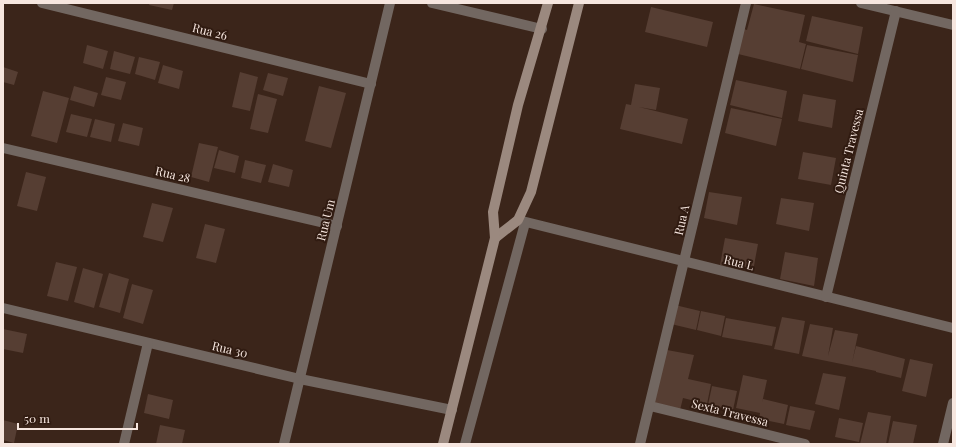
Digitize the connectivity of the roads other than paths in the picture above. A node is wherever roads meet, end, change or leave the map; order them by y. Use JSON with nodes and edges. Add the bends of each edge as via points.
{"nodes":[{"id":1,"x":42,"y":3,"type":"edge"},
{"id":2,"x":390,"y":3,"type":"edge"},
{"id":3,"x":432,"y":3,"type":"edge"},
{"id":4,"x":548,"y":3,"type":"edge"},
{"id":5,"x":579,"y":3,"type":"edge"},
{"id":6,"x":746,"y":3,"type":"edge"},
{"id":7,"x":861,"y":3,"type":"edge"},
{"id":8,"x":896,"y":11,"type":"junction"},
{"id":9,"x":953,"y":25,"type":"edge"},
{"id":10,"x":542,"y":29,"type":"junction"},
{"id":11,"x":371,"y":84,"type":"junction"},
{"id":12,"x":3,"y":148,"type":"edge"},
{"id":13,"x":521,"y":222,"type":"junction"},
{"id":14,"x":337,"y":226,"type":"junction"},
{"id":15,"x":495,"y":238,"type":"junction"},
{"id":16,"x":684,"y":262,"type":"junction"},
{"id":17,"x":826,"y":297,"type":"junction"},
{"id":18,"x":3,"y":308,"type":"edge"},
{"id":19,"x":953,"y":328,"type":"edge"},
{"id":20,"x":148,"y":343,"type":"junction"},
{"id":21,"x":300,"y":379,"type":"junction"},
{"id":22,"x":953,"y":403,"type":"edge"},
{"id":23,"x":650,"y":406,"type":"junction"},
{"id":24,"x":452,"y":410,"type":"junction"},
{"id":25,"x":124,"y":444,"type":"edge"},
{"id":26,"x":284,"y":444,"type":"edge"},
{"id":27,"x":443,"y":444,"type":"edge"},
{"id":28,"x":465,"y":444,"type":"edge"},
{"id":29,"x":640,"y":444,"type":"edge"},
{"id":30,"x":805,"y":444,"type":"edge"},
{"id":31,"x":943,"y":444,"type":"edge"}],
"edges":[{"from":1,"to":11,"type":"street","name":"Rua 26"},
{"from":2,"to":11,"type":"street","name":"Rua Um"},
{"from":3,"to":10,"type":"street"},
{"from":4,"to":10,"type":"street"},
{"from":5,"to":13,"type":"street"},
{"from":6,"to":16,"type":"street","name":"Rua A"},
{"from":7,"to":8,"type":"street"},
{"from":8,"to":9,"type":"street"},
{"from":8,"to":17,"type":"street","name":"Quinta Travessa"},
{"from":10,"to":15,"type":"street","via":[[518,105],[493,212]]},
{"from":11,"to":14,"type":"street","name":"Rua Um"},
{"from":12,"to":14,"type":"street","name":"Rua 28"},
{"from":13,"to":15,"type":"street"},
{"from":13,"to":16,"type":"street","name":"Rua L"},
{"from":13,"to":28,"type":"street"},
{"from":14,"to":21,"type":"street","name":"Rua Um"},
{"from":15,"to":24,"type":"street"},
{"from":16,"to":17,"type":"street","name":"Rua L"},
{"from":16,"to":23,"type":"street","name":"Rua A"},
{"from":17,"to":19,"type":"street","name":"Rua L"},
{"from":18,"to":20,"type":"street","name":"Rua 30"},
{"from":20,"to":21,"type":"street","name":"Rua 30"},
{"from":20,"to":25,"type":"street"},
{"from":21,"to":24,"type":"street","name":"Rua 30"},
{"from":21,"to":26,"type":"street","name":"Rua Um"},
{"from":22,"to":31,"type":"street"},
{"from":23,"to":29,"type":"street","name":"Rua A"},
{"from":23,"to":30,"type":"street","name":"Sexta Travessa"},
{"from":24,"to":27,"type":"street"}]}
